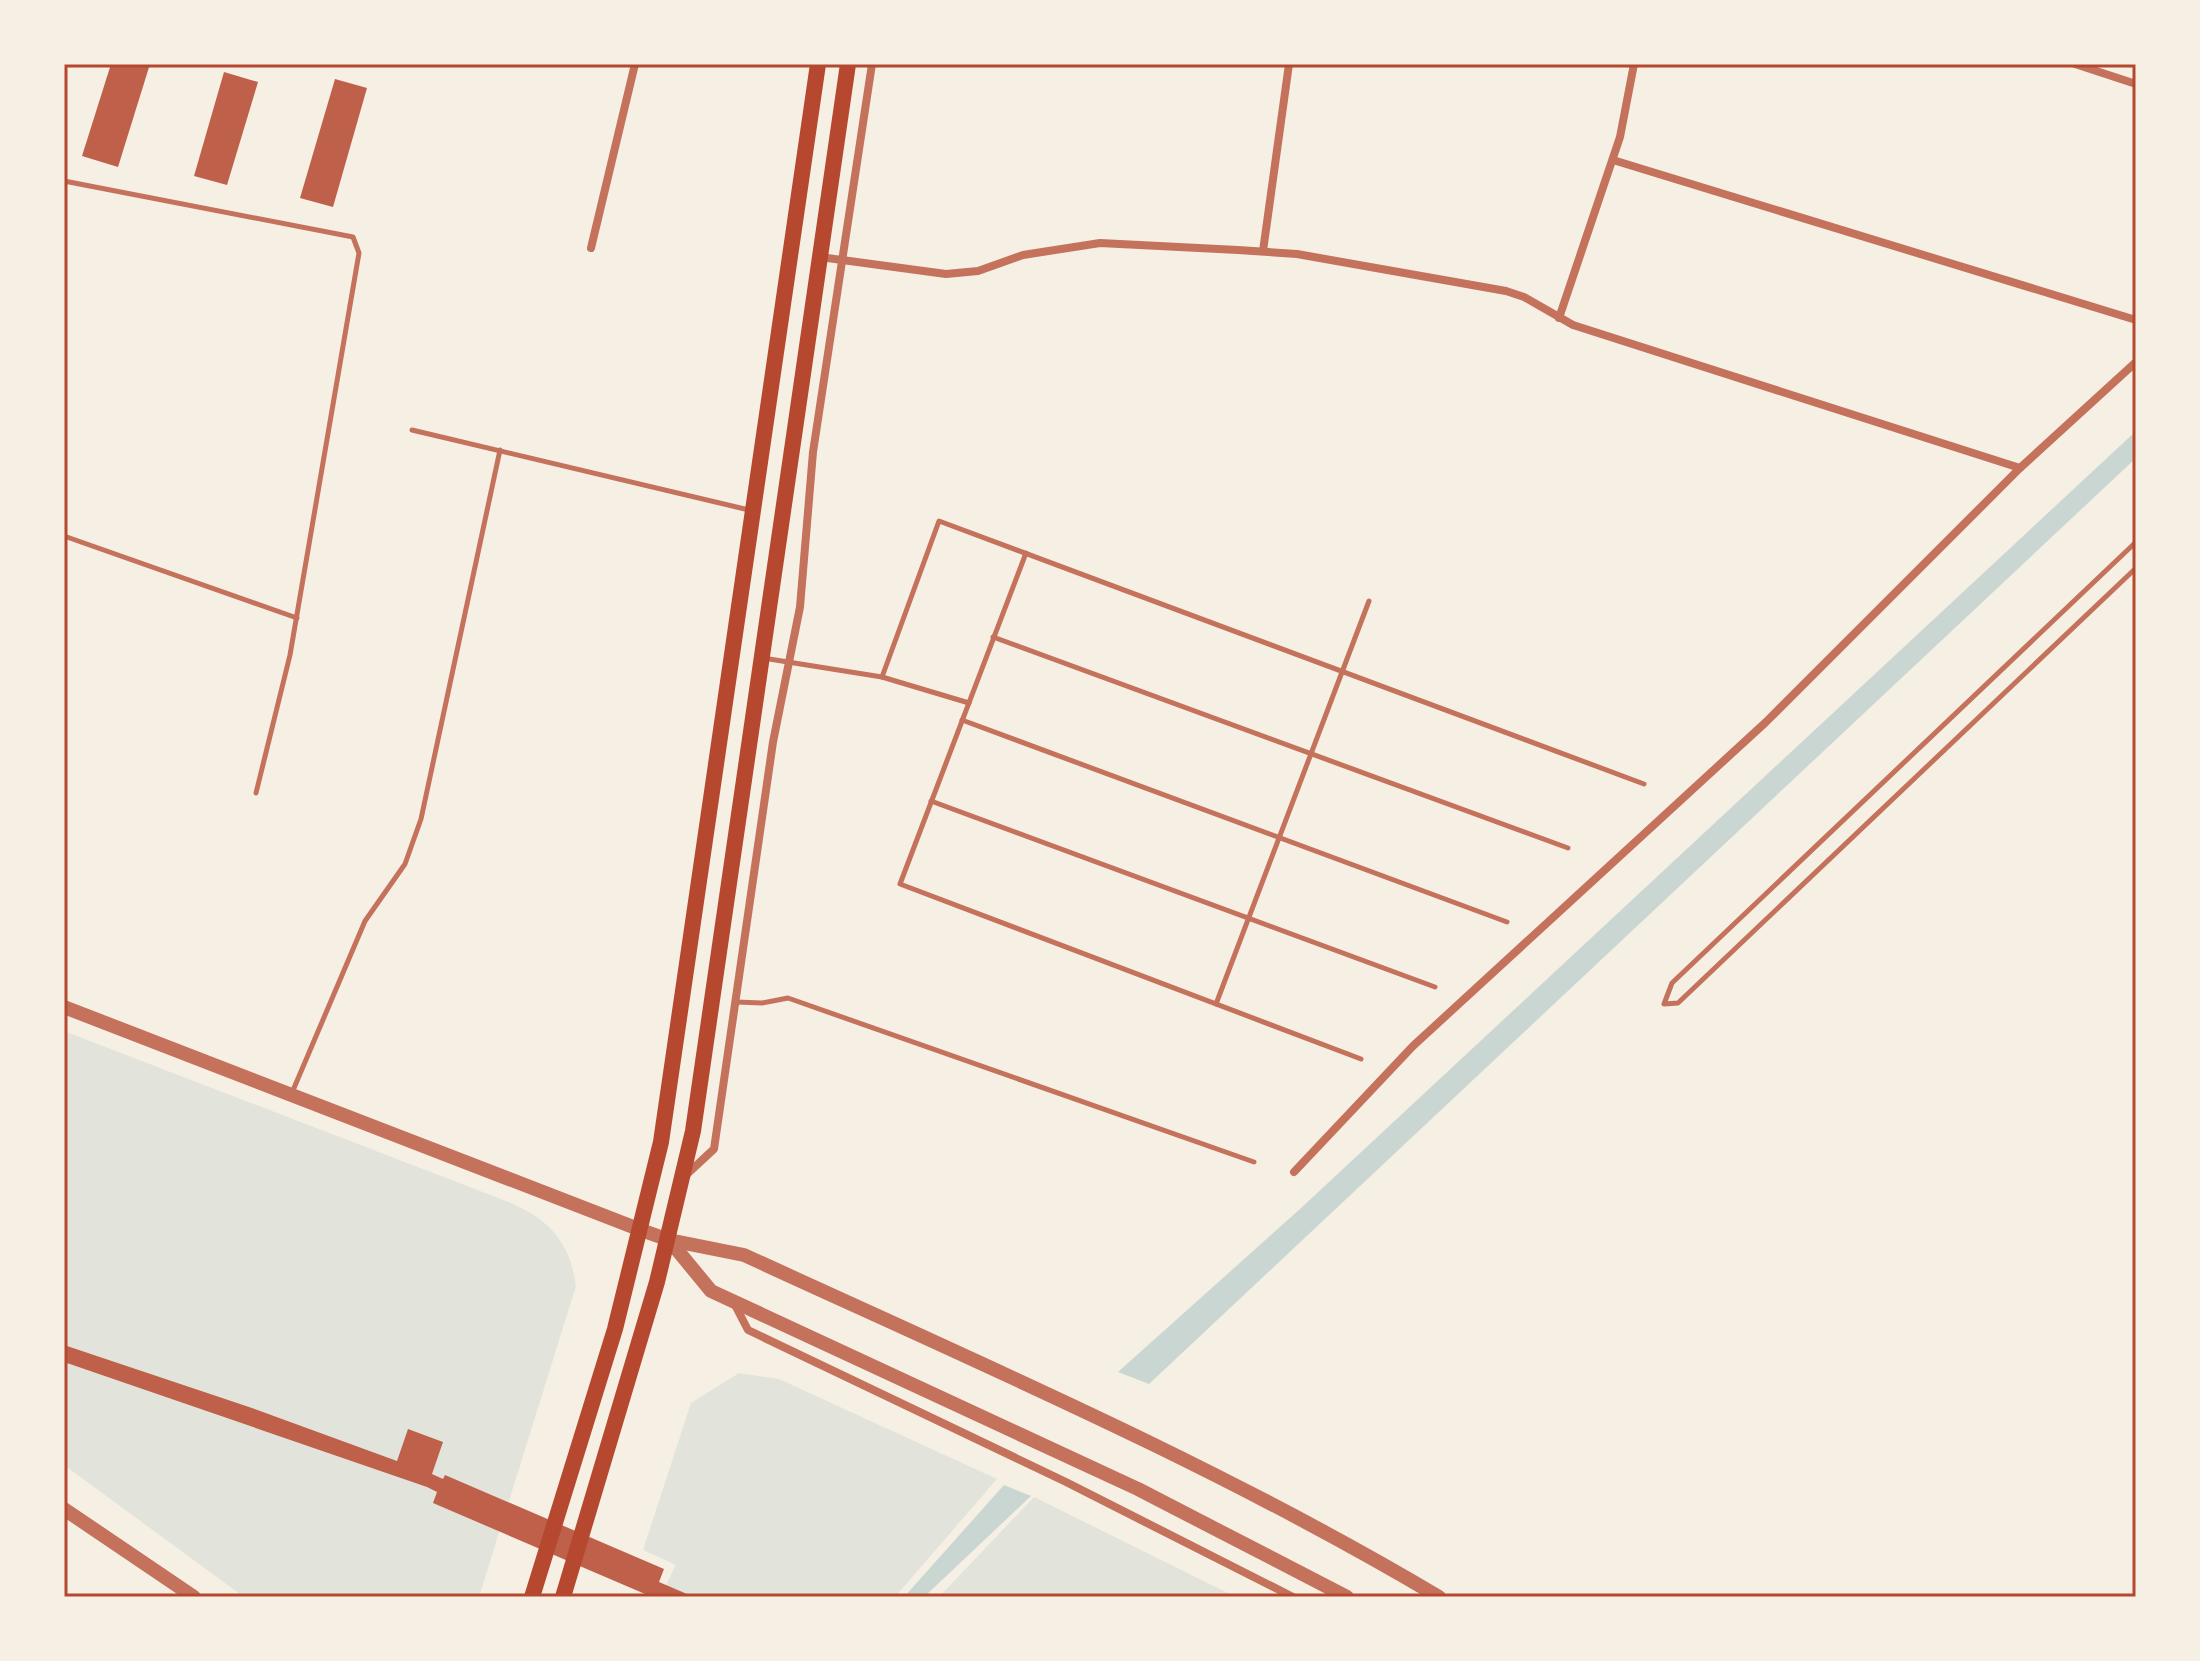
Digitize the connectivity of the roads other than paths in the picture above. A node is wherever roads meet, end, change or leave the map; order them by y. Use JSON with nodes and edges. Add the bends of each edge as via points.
{"nodes":[{"id":1,"x":635,"y":64,"type":"edge"},
{"id":2,"x":818,"y":64,"type":"edge"},
{"id":3,"x":848,"y":64,"type":"edge"},
{"id":4,"x":872,"y":64,"type":"edge"},
{"id":5,"x":1289,"y":64,"type":"edge"},
{"id":6,"x":1634,"y":64,"type":"edge"},
{"id":7,"x":2075,"y":64,"type":"edge"},
{"id":8,"x":2136,"y":84,"type":"edge"},
{"id":9,"x":1613,"y":160,"type":"junction"},
{"id":10,"x":64,"y":181,"type":"edge"},
{"id":11,"x":591,"y":248,"type":"dead end"},
{"id":12,"x":1263,"y":251,"type":"junction"},
{"id":13,"x":820,"y":257,"type":"junction"},
{"id":14,"x":842,"y":260,"type":"junction"},
{"id":15,"x":1559,"y":318,"type":"junction"},
{"id":16,"x":2136,"y":320,"type":"edge"},
{"id":17,"x":2136,"y":362,"type":"edge"},
{"id":18,"x":412,"y":430,"type":"dead end"},
{"id":19,"x":500,"y":450,"type":"junction"},
{"id":20,"x":2020,"y":468,"type":"junction"},
{"id":21,"x":754,"y":511,"type":"junction"},
{"id":22,"x":64,"y":536,"type":"edge"},
{"id":23,"x":2136,"y":542,"type":"edge"},
{"id":24,"x":1026,"y":553,"type":"junction"},
{"id":25,"x":2136,"y":568,"type":"edge"},
{"id":26,"x":1369,"y":601,"type":"dead end"},
{"id":27,"x":297,"y":618,"type":"junction"},
{"id":28,"x":993,"y":637,"type":"junction"},
{"id":29,"x":762,"y":658,"type":"junction"},
{"id":30,"x":789,"y":662,"type":"junction"},
{"id":31,"x":1342,"y":671,"type":"junction"},
{"id":32,"x":882,"y":677,"type":"junction"},
{"id":33,"x":969,"y":703,"type":"junction"},
{"id":34,"x":962,"y":720,"type":"junction"},
{"id":35,"x":1311,"y":754,"type":"junction"},
{"id":36,"x":1644,"y":784,"type":"dead end"},
{"id":37,"x":256,"y":793,"type":"dead end"},
{"id":38,"x":931,"y":801,"type":"junction"},
{"id":39,"x":1279,"y":838,"type":"junction"},
{"id":40,"x":1568,"y":848,"type":"dead end"},
{"id":41,"x":1248,"y":918,"type":"junction"},
{"id":42,"x":1507,"y":922,"type":"dead end"},
{"id":43,"x":1435,"y":987,"type":"dead end"},
{"id":44,"x":736,"y":1002,"type":"junction"},
{"id":45,"x":1216,"y":1004,"type":"junction"},
{"id":46,"x":64,"y":1007,"type":"edge"},
{"id":47,"x":1361,"y":1059,"type":"dead end"},
{"id":48,"x":291,"y":1095,"type":"junction"},
{"id":49,"x":1254,"y":1162,"type":"dead end"},
{"id":50,"x":1294,"y":1172,"type":"dead end"},
{"id":51,"x":683,"y":1178,"type":"junction"},
{"id":52,"x":641,"y":1230,"type":"junction"},
{"id":53,"x":669,"y":1240,"type":"junction"},
{"id":54,"x":732,"y":1301,"type":"junction"},
{"id":55,"x":64,"y":1509,"type":"edge"},
{"id":56,"x":194,"y":1597,"type":"edge"},
{"id":57,"x":532,"y":1597,"type":"edge"},
{"id":58,"x":563,"y":1597,"type":"edge"},
{"id":59,"x":1293,"y":1597,"type":"edge"},
{"id":60,"x":1347,"y":1597,"type":"edge"},
{"id":61,"x":1439,"y":1597,"type":"edge"}],
"edges":[{"from":1,"to":11,"type":"street"},
{"from":2,"to":21,"type":"main road"},
{"from":3,"to":13,"type":"main road"},
{"from":4,"to":14,"type":"street"},
{"from":5,"to":12,"type":"street"},
{"from":6,"to":9,"type":"street"},
{"from":7,"to":8,"type":"street"},
{"from":9,"to":15,"type":"street"},
{"from":9,"to":16,"type":"street"},
{"from":10,"to":27,"type":"lane","via":[[353,237],[359,253]]},
{"from":12,"to":14,"type":"street","via":[[1100,243],[946,274]]},
{"from":12,"to":15,"type":"street","via":[[1506,291]]},
{"from":13,"to":14,"type":"street"},
{"from":13,"to":29,"type":"main road"},
{"from":14,"to":30,"type":"street"},
{"from":15,"to":20,"type":"street"},
{"from":17,"to":20,"type":"street"},
{"from":18,"to":19,"type":"lane"},
{"from":19,"to":21,"type":"lane"},
{"from":19,"to":48,"type":"lane","via":[[421,819],[405,864],[365,921]]},
{"from":20,"to":50,"type":"street","via":[[1766,722],[1413,1046]]},
{"from":21,"to":52,"type":"main road","via":[[661,1142]]},
{"from":22,"to":27,"type":"lane"},
{"from":23,"to":25,"type":"lane","via":[[1672,983],[1664,1004],[1678,1003]]},
{"from":24,"to":28,"type":"lane"},
{"from":24,"to":31,"type":"lane"},
{"from":24,"to":32,"type":"lane","via":[[939,521]]},
{"from":26,"to":31,"type":"lane"},
{"from":27,"to":37,"type":"lane"},
{"from":28,"to":33,"type":"lane"},
{"from":28,"to":35,"type":"lane"},
{"from":29,"to":30,"type":"lane"},
{"from":29,"to":51,"type":"main road"},
{"from":30,"to":32,"type":"lane"},
{"from":30,"to":44,"type":"street"},
{"from":31,"to":35,"type":"lane"},
{"from":31,"to":36,"type":"lane"},
{"from":32,"to":33,"type":"lane"},
{"from":33,"to":34,"type":"lane"},
{"from":34,"to":38,"type":"lane"},
{"from":34,"to":39,"type":"lane"},
{"from":35,"to":39,"type":"lane"},
{"from":35,"to":40,"type":"lane"},
{"from":38,"to":41,"type":"lane"},
{"from":38,"to":45,"type":"lane","via":[[900,884]]},
{"from":39,"to":41,"type":"lane"},
{"from":39,"to":42,"type":"lane"},
{"from":41,"to":43,"type":"lane"},
{"from":41,"to":45,"type":"lane"},
{"from":44,"to":49,"type":"lane","via":[[788,998]]},
{"from":44,"to":51,"type":"street","via":[[714,1149]]},
{"from":45,"to":47,"type":"lane"},
{"from":46,"to":48,"type":"street"},
{"from":48,"to":52,"type":"street"},
{"from":51,"to":53,"type":"main road"},
{"from":52,"to":53,"type":"street"},
{"from":52,"to":57,"type":"main road"},
{"from":53,"to":54,"type":"street","via":[[711,1291]]},
{"from":53,"to":58,"type":"main road"},
{"from":53,"to":61,"type":"street","via":[[744,1255],[1158,1446],[1346,1542]]},
{"from":54,"to":59,"type":"street","via":[[748,1330]]},
{"from":54,"to":60,"type":"street","via":[[1138,1489]]},
{"from":55,"to":56,"type":"street"}]}
